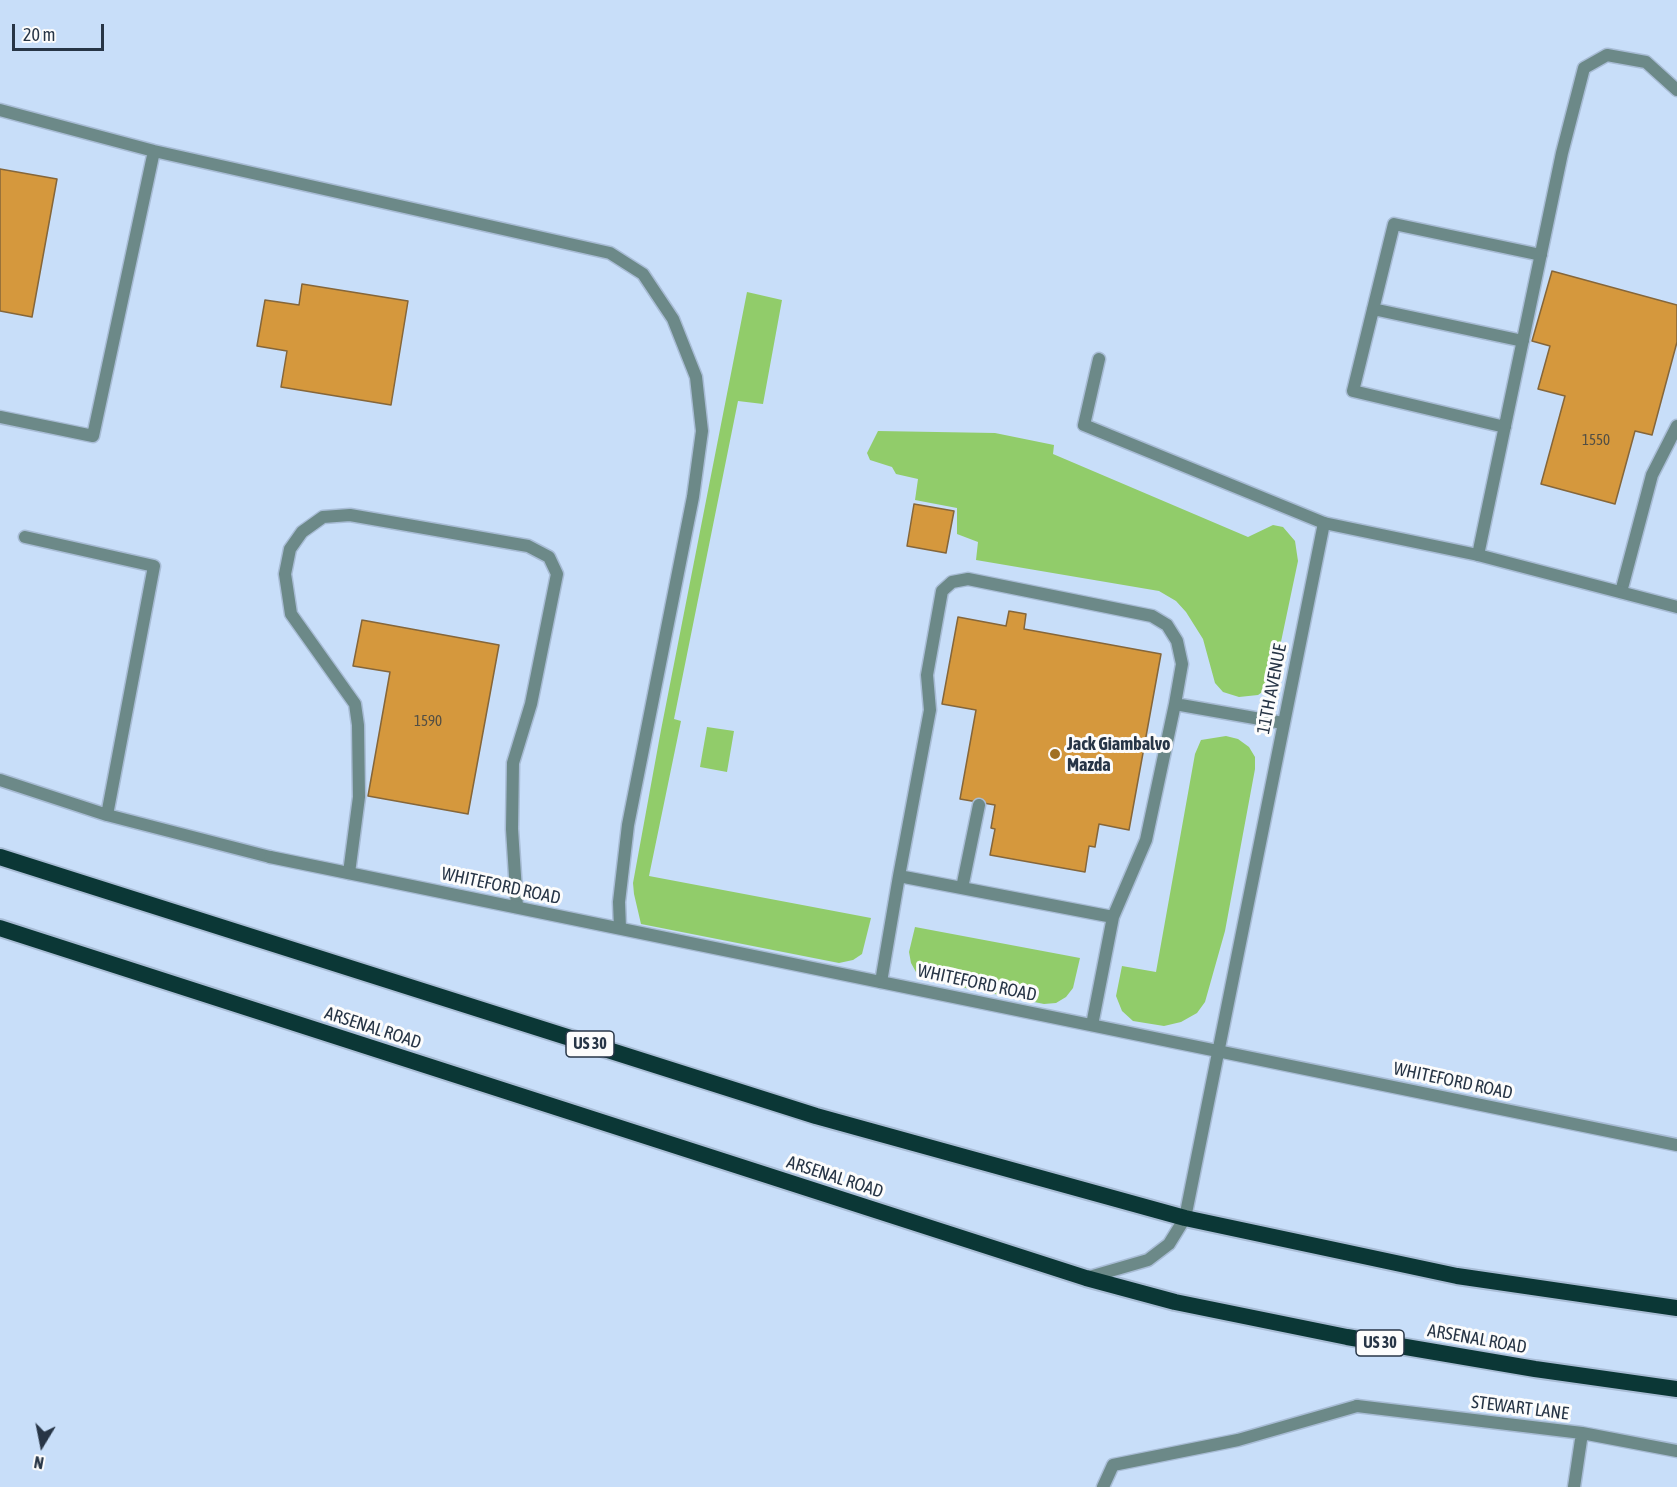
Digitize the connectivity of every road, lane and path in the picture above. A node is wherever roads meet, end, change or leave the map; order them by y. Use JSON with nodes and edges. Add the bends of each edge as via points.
{"nodes":[{"id":1,"x":1677,"y":90,"type":"edge"},
{"id":2,"x":0,"y":110,"type":"edge"},
{"id":3,"x":154,"y":151,"type":"junction"},
{"id":4,"x":1541,"y":255,"type":"junction"},
{"id":5,"x":1373,"y":309,"type":"junction"},
{"id":6,"x":1522,"y":341,"type":"junction"},
{"id":7,"x":1099,"y":359,"type":"dead end"},
{"id":8,"x":0,"y":417,"type":"edge"},
{"id":9,"x":1677,"y":426,"type":"edge"},
{"id":10,"x":1505,"y":427,"type":"junction"},
{"id":11,"x":1324,"y":524,"type":"junction"},
{"id":12,"x":25,"y":537,"type":"dead end"},
{"id":13,"x":1478,"y":555,"type":"junction"},
{"id":14,"x":1621,"y":592,"type":"junction"},
{"id":15,"x":1677,"y":607,"type":"edge"},
{"id":16,"x":1175,"y":704,"type":"junction"},
{"id":17,"x":1283,"y":723,"type":"junction"},
{"id":18,"x":0,"y":780,"type":"edge"},
{"id":19,"x":979,"y":805,"type":"dead end"},
{"id":20,"x":107,"y":815,"type":"junction"},
{"id":21,"x":0,"y":857,"type":"edge"},
{"id":22,"x":349,"y":873,"type":"junction"},
{"id":23,"x":899,"y":876,"type":"junction"},
{"id":24,"x":962,"y":888,"type":"junction"},
{"id":25,"x":517,"y":907,"type":"junction"},
{"id":26,"x":1113,"y":917,"type":"junction"},
{"id":27,"x":0,"y":928,"type":"edge"},
{"id":28,"x":620,"y":928,"type":"junction"},
{"id":29,"x":881,"y":982,"type":"junction"},
{"id":30,"x":1092,"y":1025,"type":"junction"},
{"id":31,"x":1217,"y":1051,"type":"junction"},
{"id":32,"x":1677,"y":1145,"type":"edge"},
{"id":33,"x":1185,"y":1218,"type":"junction"},
{"id":34,"x":1086,"y":1278,"type":"junction"},
{"id":35,"x":1677,"y":1308,"type":"edge"},
{"id":36,"x":1677,"y":1389,"type":"edge"},
{"id":37,"x":1582,"y":1433,"type":"junction"},
{"id":38,"x":1677,"y":1451,"type":"edge"},
{"id":39,"x":1103,"y":1487,"type":"edge"},
{"id":40,"x":1574,"y":1487,"type":"edge"}],
"edges":[{"from":1,"to":4,"type":"street","via":[[1646,62],[1607,55],[1584,68]]},
{"from":2,"to":3,"type":"street"},
{"from":3,"to":8,"type":"street","via":[[93,436]]},
{"from":3,"to":28,"type":"street","via":[[610,253],[644,273],[673,319],[696,377],[702,431],[693,497],[628,825],[619,902]]},
{"from":4,"to":5,"type":"street","via":[[1394,224]]},
{"from":4,"to":6,"type":"street"},
{"from":5,"to":6,"type":"street"},
{"from":5,"to":10,"type":"street","via":[[1353,391]]},
{"from":6,"to":10,"type":"street"},
{"from":7,"to":11,"type":"street","via":[[1084,425]]},
{"from":9,"to":14,"type":"street","via":[[1653,475]]},
{"from":10,"to":13,"type":"street"},
{"from":11,"to":13,"type":"street"},
{"from":11,"to":17,"type":"street","name":"11TH AVENUE"},
{"from":12,"to":20,"type":"street","via":[[154,566]]},
{"from":13,"to":14,"type":"street"},
{"from":14,"to":15,"type":"street"},
{"from":16,"to":17,"type":"street"},
{"from":16,"to":23,"type":"street","via":[[1182,664],[1177,641],[1167,625],[1152,616],[968,579],[952,582],[942,591],[940,602],[927,675],[930,710]]},
{"from":16,"to":26,"type":"street","via":[[1146,840]]},
{"from":17,"to":31,"type":"street","name":"11TH AVENUE"},
{"from":18,"to":20,"type":"street","name":"WHITEFORD ROAD"},
{"from":19,"to":24,"type":"street"},
{"from":20,"to":22,"type":"street","name":"WHITEFORD ROAD"},
{"from":21,"to":33,"type":"highway","number":"US 30","via":[[816,1116]]},
{"from":22,"to":25,"type":"street","name":"WHITEFORD ROAD"},
{"from":22,"to":25,"type":"street","via":[[359,797],[355,704],[291,614],[285,574],[290,549],[302,532],[323,517],[350,515],[528,546],[549,557],[557,574],[531,705],[513,763]]},
{"from":23,"to":24,"type":"street"},
{"from":23,"to":29,"type":"street"},
{"from":24,"to":26,"type":"street"},
{"from":25,"to":28,"type":"street","name":"WHITEFORD ROAD"},
{"from":26,"to":30,"type":"street"},
{"from":27,"to":34,"type":"highway","name":"ARSENAL ROAD","number":"US 30"},
{"from":28,"to":29,"type":"street","name":"WHITEFORD ROAD"},
{"from":29,"to":30,"type":"street","name":"WHITEFORD ROAD"},
{"from":30,"to":31,"type":"street","name":"WHITEFORD ROAD"},
{"from":31,"to":32,"type":"street","name":"WHITEFORD ROAD"},
{"from":31,"to":33,"type":"street","name":"11TH AVENUE"},
{"from":33,"to":34,"type":"street","via":[[1168,1244],[1148,1260]]},
{"from":33,"to":35,"type":"highway","number":"US 30","via":[[1457,1276]]},
{"from":34,"to":36,"type":"highway","name":"ARSENAL ROAD","number":"US 30","via":[[1175,1302],[1347,1337]]},
{"from":37,"to":38,"type":"street","name":"STEWART LANE"},
{"from":37,"to":39,"type":"street","name":"STEWART LANE","via":[[1357,1406],[1238,1440],[1113,1465]]},
{"from":37,"to":40,"type":"street"}]}
